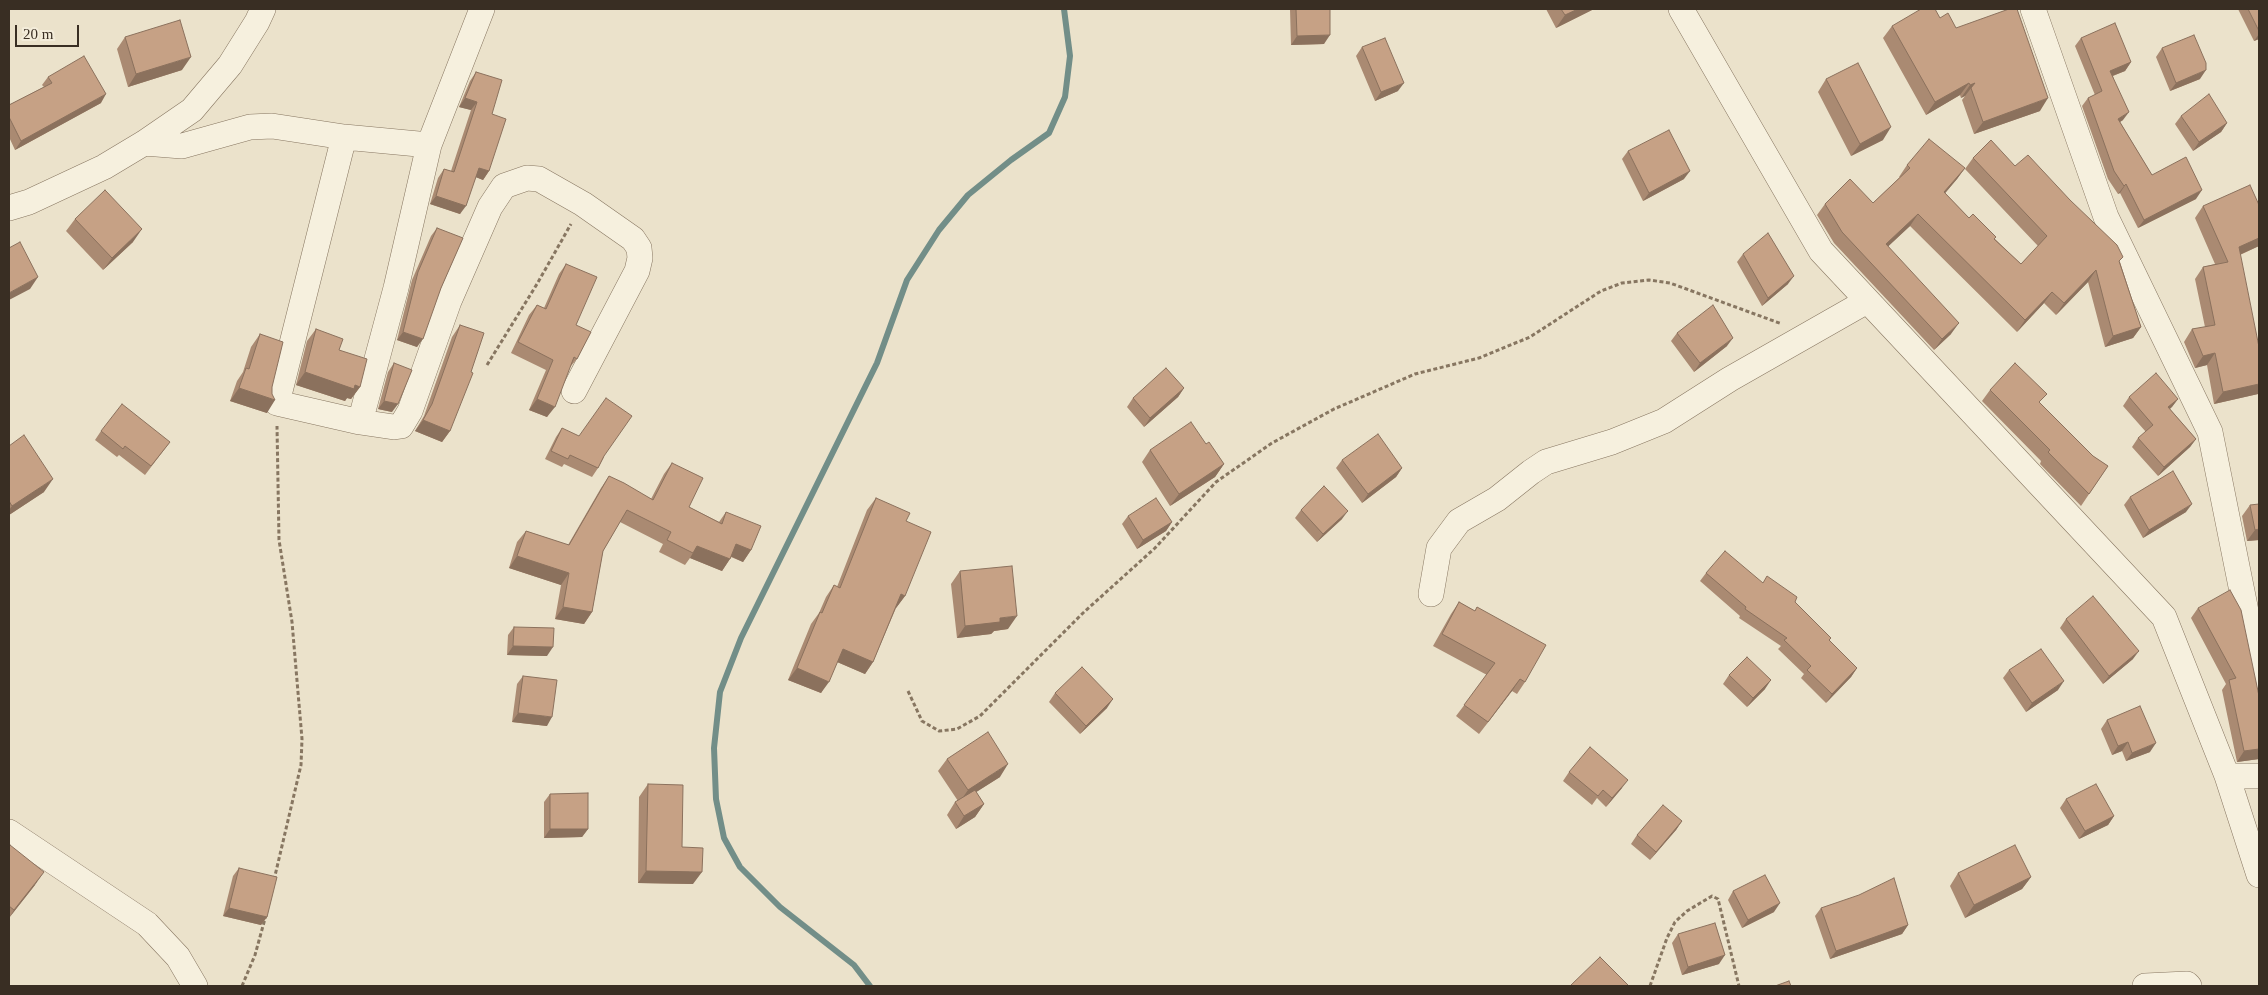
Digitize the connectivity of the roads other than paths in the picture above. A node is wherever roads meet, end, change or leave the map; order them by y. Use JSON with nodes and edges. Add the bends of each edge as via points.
{"nodes":[{"id":1,"x":263,"y":9,"type":"edge"},
{"id":2,"x":482,"y":9,"type":"edge"},
{"id":3,"x":1681,"y":9,"type":"edge"},
{"id":4,"x":2033,"y":9,"type":"edge"},
{"id":5,"x":344,"y":137,"type":"junction"},
{"id":6,"x":144,"y":143,"type":"junction"},
{"id":7,"x":429,"y":145,"type":"junction"},
{"id":8,"x":9,"y":208,"type":"edge"},
{"id":9,"x":1867,"y":301,"type":"junction"},
{"id":10,"x":574,"y":391,"type":"dead end"},
{"id":11,"x":360,"y":422,"type":"junction"},
{"id":12,"x":1431,"y":594,"type":"dead end"},
{"id":13,"x":2259,"y":670,"type":"edge"},
{"id":14,"x":2227,"y":776,"type":"junction"},
{"id":15,"x":2259,"y":776,"type":"edge"},
{"id":16,"x":9,"y":832,"type":"edge"},
{"id":17,"x":2259,"y":875,"type":"edge"},
{"id":18,"x":195,"y":986,"type":"edge"},
{"id":19,"x":2146,"y":986,"type":"edge"},
{"id":20,"x":2189,"y":986,"type":"edge"}],
"edges":[{"from":1,"to":6,"type":"street","via":[[230,65],[192,110]]},
{"from":2,"to":7,"type":"street"},
{"from":3,"to":9,"type":"street","via":[[1821,251]]},
{"from":4,"to":13,"type":"street","via":[[2106,216],[2210,432]]},
{"from":5,"to":6,"type":"street","via":[[272,126],[243,128],[182,146]]},
{"from":5,"to":7,"type":"street"},
{"from":5,"to":11,"type":"street","via":[[277,403]]},
{"from":6,"to":8,"type":"street","via":[[104,167]]},
{"from":7,"to":11,"type":"street","via":[[396,288]]},
{"from":9,"to":12,"type":"street","via":[[1730,379],[1664,421],[1612,442],[1546,462],[1497,499],[1459,522],[1439,548]]},
{"from":9,"to":14,"type":"street","via":[[2164,617]]},
{"from":10,"to":11,"type":"street","via":[[637,271],[639,248],[633,239],[583,204],[539,179],[527,178],[516,180],[500,190],[490,207],[449,301],[405,421],[394,427]]},
{"from":14,"to":15,"type":"street"},
{"from":14,"to":17,"type":"street"},
{"from":16,"to":18,"type":"street","via":[[148,924],[178,957]]},
{"from":19,"to":20,"type":"street"}]}
